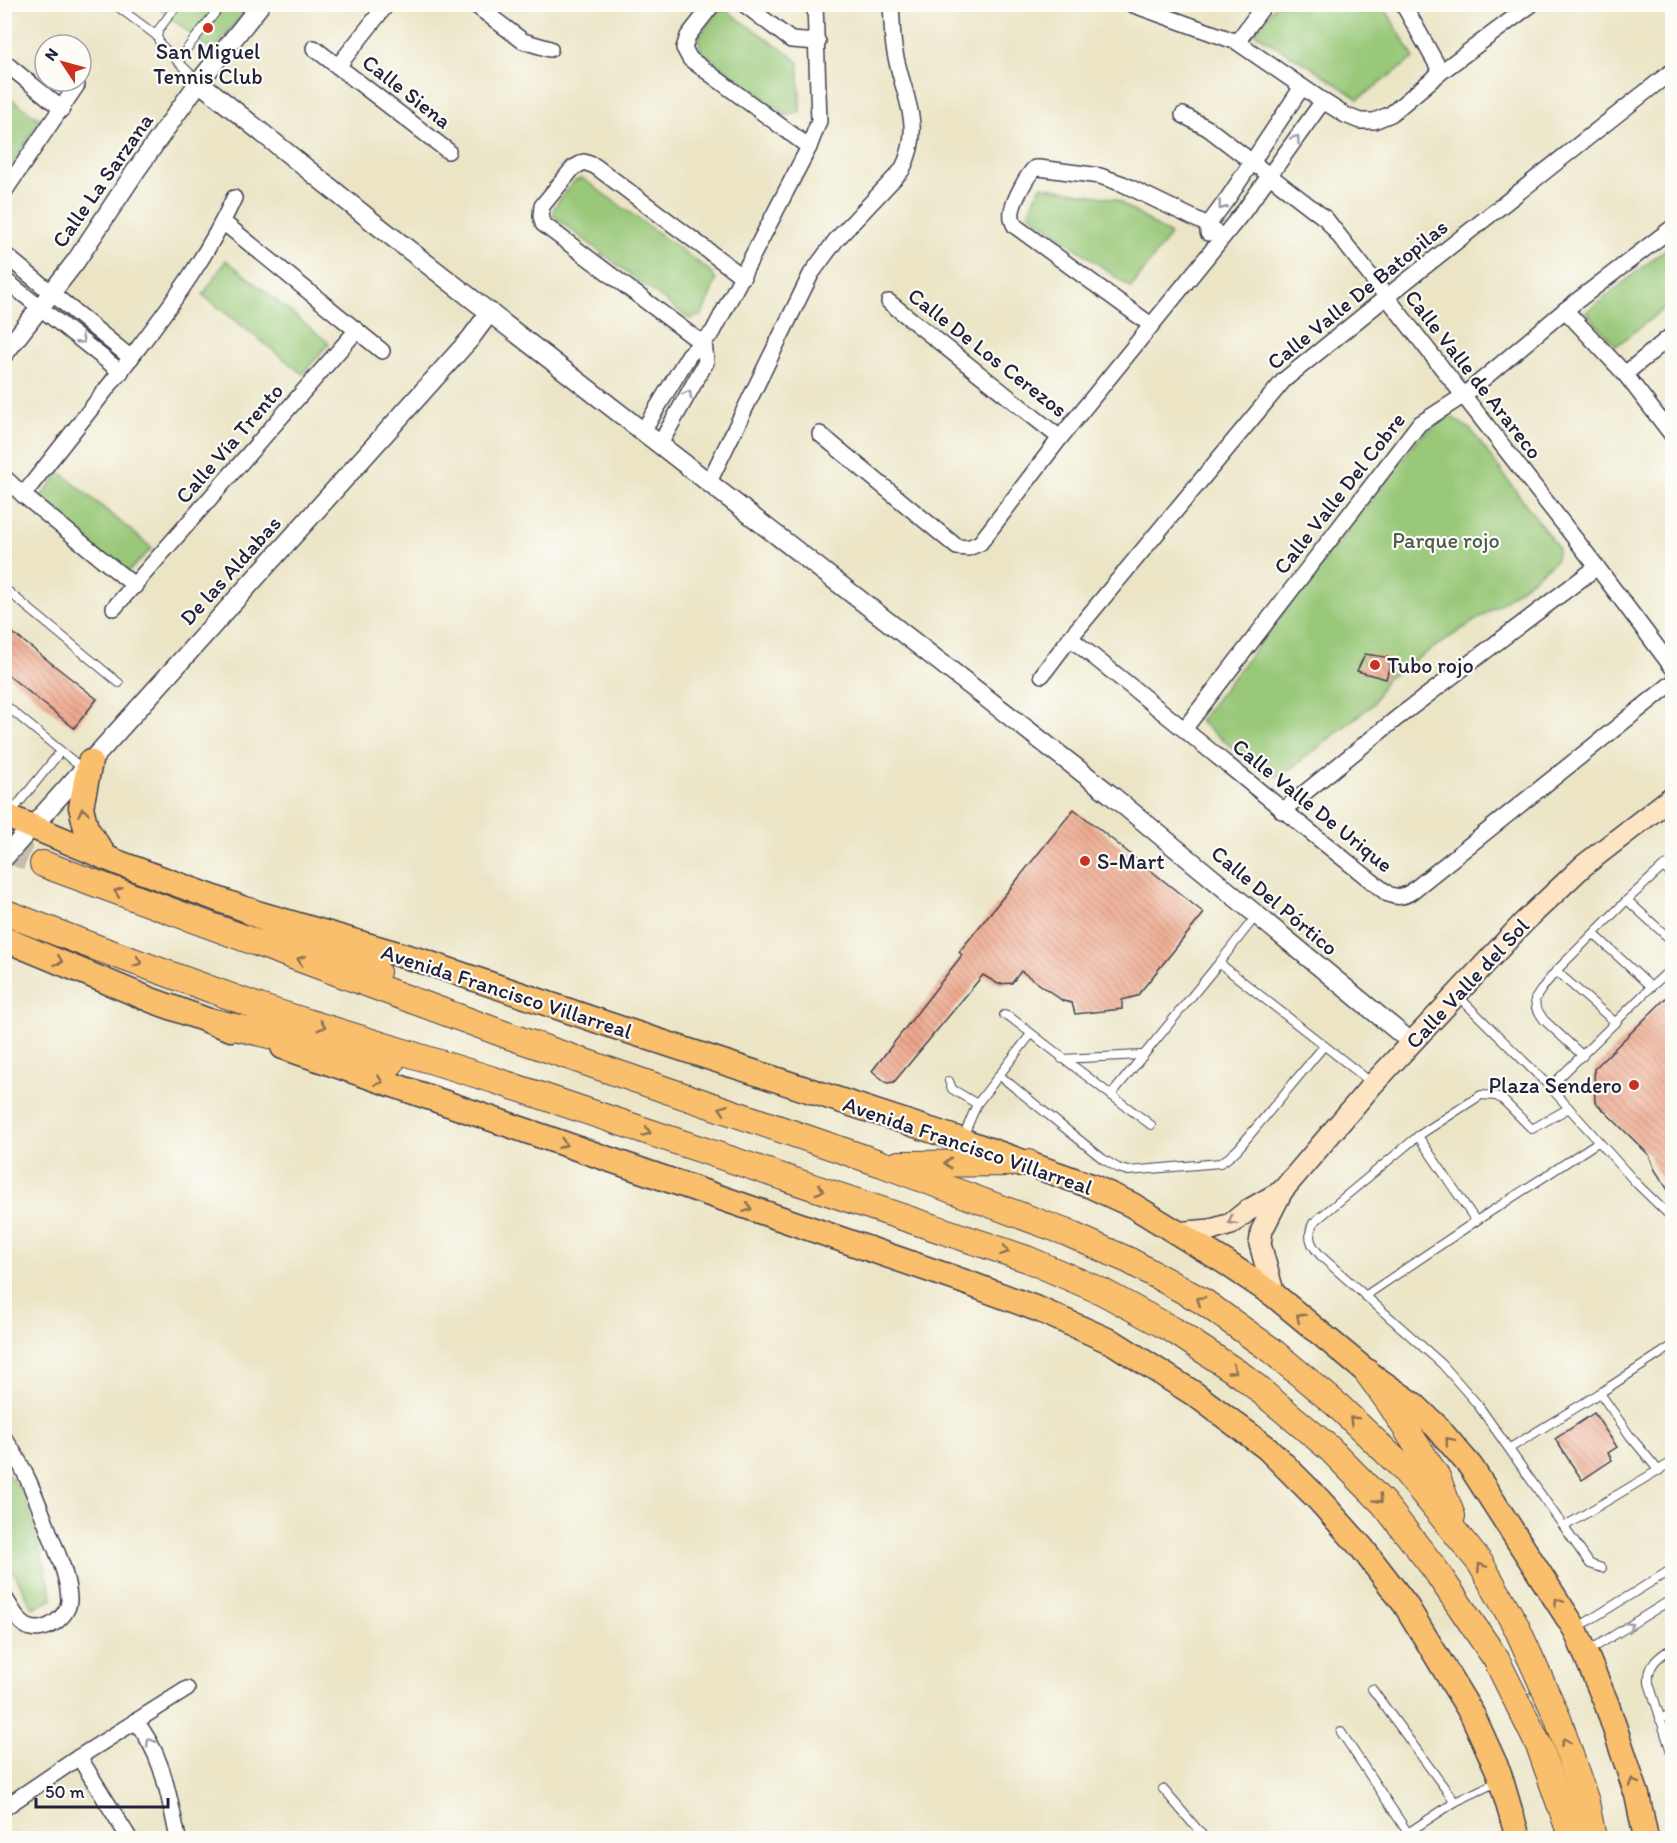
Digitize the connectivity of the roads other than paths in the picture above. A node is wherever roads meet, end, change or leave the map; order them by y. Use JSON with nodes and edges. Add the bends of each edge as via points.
{"nodes":[{"id":1,"x":114,"y":4,"type":"edge"},
{"id":2,"x":178,"y":4,"type":"edge"},
{"id":3,"x":222,"y":4,"type":"edge"},
{"id":4,"x":261,"y":4,"type":"edge"},
{"id":5,"x":387,"y":4,"type":"edge"},
{"id":6,"x":474,"y":4,"type":"edge"},
{"id":7,"x":713,"y":4,"type":"edge"},
{"id":8,"x":744,"y":4,"type":"edge"},
{"id":9,"x":815,"y":4,"type":"edge"},
{"id":10,"x":891,"y":4,"type":"edge"},
{"id":11,"x":1131,"y":4,"type":"edge"},
{"id":12,"x":1264,"y":4,"type":"edge"},
{"id":13,"x":1402,"y":4,"type":"edge"},
{"id":14,"x":1532,"y":4,"type":"edge"},
{"id":15,"x":157,"y":36,"type":"junction"},
{"id":16,"x":818,"y":42,"type":"junction"},
{"id":17,"x":1237,"y":42,"type":"junction"},
{"id":18,"x":314,"y":48,"type":"dead end"},
{"id":19,"x":550,"y":49,"type":"dead end"},
{"id":20,"x":178,"y":60,"type":"junction"},
{"id":21,"x":6,"y":66,"type":"edge"},
{"id":22,"x":339,"y":66,"type":"junction"},
{"id":23,"x":1672,"y":71,"type":"edge"},
{"id":24,"x":1441,"y":72,"type":"junction"},
{"id":25,"x":199,"y":82,"type":"junction"},
{"id":26,"x":1302,"y":87,"type":"junction"},
{"id":27,"x":72,"y":93,"type":"edge"},
{"id":28,"x":1323,"y":101,"type":"junction"},
{"id":29,"x":62,"y":109,"type":"junction"},
{"id":30,"x":1183,"y":115,"type":"dead end"},
{"id":31,"x":809,"y":147,"type":"junction"},
{"id":32,"x":448,"y":151,"type":"dead end"},
{"id":33,"x":1252,"y":161,"type":"junction"},
{"id":34,"x":1270,"y":177,"type":"junction"},
{"id":35,"x":4,"y":192,"type":"edge"},
{"id":36,"x":234,"y":198,"type":"dead end"},
{"id":37,"x":223,"y":222,"type":"junction"},
{"id":38,"x":1208,"y":225,"type":"junction"},
{"id":39,"x":1672,"y":228,"type":"edge"},
{"id":40,"x":1222,"y":238,"type":"junction"},
{"id":41,"x":4,"y":254,"type":"edge"},
{"id":42,"x":1208,"y":254,"type":"junction"},
{"id":43,"x":743,"y":277,"type":"junction"},
{"id":44,"x":4,"y":279,"type":"edge"},
{"id":45,"x":1385,"y":298,"type":"junction"},
{"id":46,"x":46,"y":300,"type":"junction"},
{"id":47,"x":889,"y":302,"type":"dead end"},
{"id":48,"x":1566,"y":310,"type":"junction"},
{"id":49,"x":490,"y":312,"type":"junction"},
{"id":50,"x":1151,"y":326,"type":"junction"},
{"id":51,"x":357,"y":330,"type":"junction"},
{"id":52,"x":1672,"y":335,"type":"edge"},
{"id":53,"x":704,"y":342,"type":"junction"},
{"id":54,"x":382,"y":351,"type":"dead end"},
{"id":55,"x":4,"y":354,"type":"edge"},
{"id":56,"x":131,"y":358,"type":"junction"},
{"id":57,"x":121,"y":372,"type":"junction"},
{"id":58,"x":1625,"y":374,"type":"junction"},
{"id":59,"x":1463,"y":396,"type":"junction"},
{"id":60,"x":643,"y":431,"type":"junction"},
{"id":61,"x":820,"y":434,"type":"dead end"},
{"id":62,"x":1672,"y":435,"type":"edge"},
{"id":63,"x":1060,"y":438,"type":"junction"},
{"id":64,"x":660,"y":444,"type":"junction"},
{"id":65,"x":4,"y":477,"type":"edge"},
{"id":66,"x":709,"y":482,"type":"junction"},
{"id":67,"x":23,"y":495,"type":"junction"},
{"id":68,"x":1597,"y":567,"type":"junction"},
{"id":69,"x":135,"y":586,"type":"junction"},
{"id":70,"x":4,"y":588,"type":"edge"},
{"id":71,"x":114,"y":608,"type":"dead end"},
{"id":72,"x":1070,"y":638,"type":"junction"},
{"id":73,"x":1672,"y":668,"type":"edge"},
{"id":74,"x":1042,"y":675,"type":"dead end"},
{"id":75,"x":119,"y":683,"type":"dead end"},
{"id":76,"x":1672,"y":683,"type":"edge"},
{"id":77,"x":4,"y":704,"type":"edge"},
{"id":78,"x":1185,"y":728,"type":"junction"},
{"id":79,"x":61,"y":751,"type":"junction"},
{"id":80,"x":87,"y":765,"type":"junction"},
{"id":81,"x":1670,"y":802,"type":"edge"},
{"id":82,"x":1282,"y":811,"type":"junction"},
{"id":83,"x":6,"y":816,"type":"edge"},
{"id":84,"x":31,"y":827,"type":"junction"},
{"id":85,"x":4,"y":858,"type":"edge"},
{"id":86,"x":106,"y":858,"type":"junction"},
{"id":87,"x":1672,"y":863,"type":"edge"},
{"id":88,"x":43,"y":864,"type":"tunnel mouth"},
{"id":89,"x":1663,"y":867,"type":"junction"},
{"id":90,"x":1672,"y":875,"type":"edge"},
{"id":91,"x":1628,"y":900,"type":"junction"},
{"id":92,"x":250,"y":911,"type":"junction"},
{"id":93,"x":4,"y":912,"type":"edge"},
{"id":94,"x":1256,"y":916,"type":"junction"},
{"id":95,"x":1594,"y":934,"type":"junction"},
{"id":96,"x":4,"y":939,"type":"edge"},
{"id":97,"x":1672,"y":941,"type":"edge"},
{"id":98,"x":1219,"y":963,"type":"junction"},
{"id":99,"x":1672,"y":968,"type":"edge"},
{"id":100,"x":1556,"y":971,"type":"junction"},
{"id":101,"x":1651,"y":987,"type":"junction"},
{"id":102,"x":1457,"y":995,"type":"junction"},
{"id":103,"x":1004,"y":1016,"type":"dead end"},
{"id":104,"x":213,"y":1022,"type":"junction"},
{"id":105,"x":1616,"y":1023,"type":"junction"},
{"id":106,"x":1031,"y":1034,"type":"junction"},
{"id":107,"x":512,"y":1037,"type":"junction"},
{"id":108,"x":1411,"y":1042,"type":"junction"},
{"id":109,"x":1324,"y":1046,"type":"junction"},
{"id":110,"x":1141,"y":1055,"type":"junction"},
{"id":111,"x":1583,"y":1056,"type":"junction"},
{"id":112,"x":1062,"y":1059,"type":"junction"},
{"id":113,"x":999,"y":1075,"type":"junction"},
{"id":114,"x":494,"y":1080,"type":"junction"},
{"id":115,"x":949,"y":1081,"type":"dead end"},
{"id":116,"x":1373,"y":1084,"type":"junction"},
{"id":117,"x":1550,"y":1088,"type":"junction"},
{"id":118,"x":1110,"y":1095,"type":"junction"},
{"id":119,"x":977,"y":1104,"type":"junction"},
{"id":120,"x":1569,"y":1108,"type":"junction"},
{"id":121,"x":1151,"y":1125,"type":"dead end"},
{"id":122,"x":1418,"y":1136,"type":"junction"},
{"id":123,"x":962,"y":1140,"type":"junction"},
{"id":124,"x":1598,"y":1142,"type":"junction"},
{"id":125,"x":1028,"y":1163,"type":"junction"},
{"id":126,"x":882,"y":1164,"type":"junction"},
{"id":127,"x":1282,"y":1191,"type":"junction"},
{"id":128,"x":1672,"y":1218,"type":"edge"},
{"id":129,"x":1476,"y":1221,"type":"junction"},
{"id":130,"x":1175,"y":1233,"type":"junction"},
{"id":131,"x":1274,"y":1295,"type":"junction"},
{"id":132,"x":1365,"y":1296,"type":"junction"},
{"id":133,"x":1672,"y":1346,"type":"edge"},
{"id":134,"x":1367,"y":1372,"type":"junction"},
{"id":135,"x":1600,"y":1393,"type":"junction"},
{"id":136,"x":4,"y":1438,"type":"edge"},
{"id":137,"x":1510,"y":1448,"type":"junction"},
{"id":138,"x":1672,"y":1462,"type":"edge"},
{"id":139,"x":1659,"y":1471,"type":"junction"},
{"id":140,"x":1565,"y":1526,"type":"junction"},
{"id":141,"x":1461,"y":1538,"type":"junction"},
{"id":142,"x":1602,"y":1568,"type":"dead end"},
{"id":143,"x":1672,"y":1569,"type":"edge"},
{"id":144,"x":4,"y":1597,"type":"edge"},
{"id":145,"x":1672,"y":1599,"type":"edge"},
{"id":146,"x":1575,"y":1629,"type":"junction"},
{"id":147,"x":1672,"y":1648,"type":"edge"},
{"id":148,"x":1586,"y":1653,"type":"junction"},
{"id":149,"x":187,"y":1689,"type":"dead end"},
{"id":150,"x":1372,"y":1689,"type":"dead end"},
{"id":151,"x":1672,"y":1712,"type":"edge"},
{"id":152,"x":1660,"y":1720,"type":"junction"},
{"id":153,"x":135,"y":1721,"type":"junction"},
{"id":154,"x":1341,"y":1732,"type":"dead end"},
{"id":155,"x":1672,"y":1755,"type":"edge"},
{"id":156,"x":79,"y":1757,"type":"junction"},
{"id":157,"x":1501,"y":1780,"type":"junction"},
{"id":158,"x":1163,"y":1789,"type":"dead end"},
{"id":159,"x":1455,"y":1802,"type":"junction"},
{"id":160,"x":4,"y":1808,"type":"edge"},
{"id":161,"x":1408,"y":1833,"type":"junction"},
{"id":162,"x":129,"y":1839,"type":"edge"},
{"id":163,"x":178,"y":1839,"type":"edge"},
{"id":164,"x":1205,"y":1839,"type":"edge"},
{"id":165,"x":1400,"y":1839,"type":"edge"},
{"id":166,"x":1518,"y":1839,"type":"edge"},
{"id":167,"x":1572,"y":1839,"type":"edge"},
{"id":168,"x":1593,"y":1839,"type":"edge"},
{"id":169,"x":1646,"y":1839,"type":"edge"}],
"edges":[{"from":1,"to":15,"type":"lane"},
{"from":2,"to":15,"type":"lane"},
{"from":3,"to":20,"type":"lane"},
{"from":4,"to":25,"type":"street","name":"Calle La Sarzana"},
{"from":5,"to":22,"type":"street","name":"Calle Siena"},
{"from":6,"to":19,"type":"street","via":[[523,41]]},
{"from":7,"to":31,"type":"street","via":[[688,36],[684,48],[690,59]]},
{"from":8,"to":16,"type":"street","via":[[792,40]]},
{"from":9,"to":16,"type":"street"},
{"from":10,"to":66,"type":"street","via":[[894,47],[913,123],[909,157],[811,274]]},
{"from":11,"to":17,"type":"street"},
{"from":12,"to":17,"type":"street"},
{"from":13,"to":24,"type":"street"},
{"from":14,"to":24,"type":"street"},
{"from":15,"to":20,"type":"lane","via":[[160,44]]},
{"from":16,"to":31,"type":"street","via":[[819,121]]},
{"from":17,"to":26,"type":"street"},
{"from":18,"to":22,"type":"street","name":"Calle Siena"},
{"from":20,"to":25,"type":"lane"},
{"from":21,"to":29,"type":"street"},
{"from":22,"to":32,"type":"street","name":"Calle Siena"},
{"from":23,"to":45,"type":"street","name":"Calle Valle De Batopilas"},
{"from":24,"to":28,"type":"street","via":[[1390,114],[1374,121],[1360,121]]},
{"from":25,"to":46,"type":"street","name":"Calle La Sarzana"},
{"from":25,"to":49,"type":"street","name":"Calle Del Pórtico"},
{"from":26,"to":28,"type":"street"},
{"from":26,"to":33,"type":"street"},
{"from":27,"to":29,"type":"street"},
{"from":34,"to":28,"type":"street","name":"Calle De Los Cerezos","one_way":true},
{"from":29,"to":35,"type":"street"},
{"from":30,"to":33,"type":"street","name":"Calle Valle de Arareco"},
{"from":31,"to":43,"type":"street"},
{"from":33,"to":34,"type":"street","name":"Calle Valle de Arareco"},
{"from":33,"to":38,"type":"street","one_way":true},
{"from":34,"to":40,"type":"street","name":"Calle De Los Cerezos"},
{"from":34,"to":45,"type":"street","name":"Calle Valle de Arareco","via":[[1326,219]]},
{"from":36,"to":37,"type":"street"},
{"from":37,"to":51,"type":"street"},
{"from":37,"to":56,"type":"street","via":[[183,290]]},
{"from":38,"to":40,"type":"street"},
{"from":38,"to":42,"type":"street"},
{"from":38,"to":50,"type":"street","via":[[1100,176],[1039,168],[1029,174],[1012,210],[1015,225]]},
{"from":39,"to":48,"type":"street","name":"Calle Valle Del Cobre"},
{"from":40,"to":42,"type":"street","name":"Calle De Los Cerezos"},
{"from":41,"to":46,"type":"street"},
{"from":42,"to":50,"type":"street","name":"Calle De Los Cerezos"},
{"from":43,"to":53,"type":"street"},
{"from":43,"to":53,"type":"street","via":[[595,166],[584,162],[573,168],[542,206],[543,224]]},
{"from":44,"to":46,"type":"street"},
{"from":45,"to":59,"type":"street","name":"Calle Valle de Arareco"},
{"from":45,"to":72,"type":"street","name":"Calle Valle De Batopilas","via":[[1284,380]]},
{"from":46,"to":55,"type":"street","name":"Calle La Sarzana"},
{"from":46,"to":56,"type":"street"},
{"from":46,"to":57,"type":"street","one_way":true},
{"from":47,"to":63,"type":"street","name":"Calle De Los Cerezos"},
{"from":48,"to":58,"type":"street"},
{"from":48,"to":59,"type":"street","name":"Calle Valle Del Cobre"},
{"from":49,"to":60,"type":"street","name":"Calle Del Pórtico"},
{"from":49,"to":80,"type":"street","name":"De las Aldabas","via":[[462,348]]},
{"from":50,"to":63,"type":"street","name":"Calle De Los Cerezos"},
{"from":51,"to":54,"type":"street"},
{"from":51,"to":69,"type":"street","name":"Calle Vía Trento"},
{"from":52,"to":58,"type":"street"},
{"from":53,"to":60,"type":"street","via":[[689,355]]},
{"from":64,"to":53,"type":"street","one_way":true,"via":[[706,362]]},
{"from":56,"to":57,"type":"street"},
{"from":57,"to":67,"type":"street"},
{"from":58,"to":62,"type":"street"},
{"from":59,"to":68,"type":"street","name":"Calle Valle de Arareco"},
{"from":59,"to":78,"type":"street","name":"Calle Valle Del Cobre","via":[[1419,424]]},
{"from":60,"to":64,"type":"street","name":"Calle Del Pórtico"},
{"from":61,"to":63,"type":"street","name":"Calle De Los Cerezos","via":[[964,549],[980,543]]},
{"from":64,"to":66,"type":"street","name":"Calle Del Pórtico"},
{"from":65,"to":67,"type":"street"},
{"from":66,"to":94,"type":"street","name":"Calle Del Pórtico","via":[[1110,794]]},
{"from":67,"to":69,"type":"street"},
{"from":68,"to":73,"type":"street","name":"Calle Valle de Arareco"},
{"from":68,"to":82,"type":"street","via":[[1397,718]]},
{"from":69,"to":71,"type":"street","name":"Calle Vía Trento"},
{"from":70,"to":75,"type":"lane"},
{"from":72,"to":74,"type":"street","name":"Calle Valle De Batopilas"},
{"from":72,"to":78,"type":"street","name":"Calle Valle De Urique"},
{"from":76,"to":82,"type":"street","name":"Calle Valle De Urique","via":[[1405,896],[1388,894]]},
{"from":77,"to":79,"type":"lane"},
{"from":78,"to":82,"type":"street","name":"Calle Valle De Urique"},
{"from":79,"to":80,"type":"lane"},
{"from":79,"to":83,"type":"lane"},
{"from":80,"to":84,"type":"street","name":"De las Aldabas"},
{"from":86,"to":80,"type":"main road","one_way":true,"via":[[86,828],[81,807]]},
{"from":81,"to":102,"type":"main road","name":"Calle Valle del Sol","via":[[1583,866],[1524,922]]},
{"from":83,"to":84,"type":"main road","name":"Avenida Francisco Villarreal"},
{"from":84,"to":85,"type":"street","name":"De las Aldabas"},
{"from":84,"to":86,"type":"main road","name":"Avenida Francisco Villarreal"},
{"from":86,"to":92,"type":"main road","name":"Avenida Francisco Villarreal"},
{"from":87,"to":89,"type":"lane"},
{"from":107,"to":88,"type":"highway","name":"Avenida Francisco Villarreal","one_way":true},
{"from":89,"to":90,"type":"lane"},
{"from":89,"to":91,"type":"lane"},
{"from":91,"to":95,"type":"lane"},
{"from":91,"to":97,"type":"lane"},
{"from":92,"to":107,"type":"highway"},
{"from":92,"to":123,"type":"main road","name":"Avenida Francisco Villarreal","via":[[425,962]]},
{"from":93,"to":114,"type":"highway","one_way":true,"via":[[259,1007]]},
{"from":94,"to":98,"type":"lane"},
{"from":94,"to":108,"type":"street","name":"Calle Del Pórtico"},
{"from":95,"to":100,"type":"lane"},
{"from":95,"to":101,"type":"lane"},
{"from":96,"to":104,"type":"main road","one_way":true},
{"from":98,"to":109,"type":"lane"},
{"from":98,"to":110,"type":"lane"},
{"from":99,"to":101,"type":"lane"},
{"from":100,"to":105,"type":"lane"},
{"from":100,"to":111,"type":"lane","via":[[1535,999],[1536,1008]]},
{"from":101,"to":105,"type":"lane"},
{"from":102,"to":108,"type":"main road","name":"Calle Valle del Sol"},
{"from":102,"to":117,"type":"lane"},
{"from":103,"to":106,"type":"lane"},
{"from":104,"to":114,"type":"highway","via":[[376,1061]]},
{"from":104,"to":157,"type":"main road","one_way":true,"via":[[965,1282],[1114,1343],[1196,1395],[1266,1448],[1362,1548],[1405,1604],[1473,1716]]},
{"from":105,"to":111,"type":"lane"},
{"from":106,"to":112,"type":"lane"},
{"from":106,"to":113,"type":"lane"},
{"from":126,"to":107,"type":"highway","name":"Avenida Francisco Villarreal","one_way":true},
{"from":108,"to":116,"type":"main road","name":"Calle Valle del Sol"},
{"from":109,"to":113,"type":"lane","via":[[1228,1158],[1220,1163],[1184,1167],[1128,1171],[1118,1168]]},
{"from":109,"to":116,"type":"lane"},
{"from":110,"to":112,"type":"lane"},
{"from":110,"to":118,"type":"lane"},
{"from":111,"to":117,"type":"lane"},
{"from":112,"to":118,"type":"lane"},
{"from":113,"to":119,"type":"lane"},
{"from":114,"to":167,"type":"highway","one_way":true,"via":[[1027,1259],[1124,1303],[1244,1377],[1329,1448],[1384,1504],[1434,1568],[1496,1659],[1540,1748]]},
{"from":115,"to":119,"type":"lane","via":[[952,1089]]},
{"from":116,"to":127,"type":"main road","name":"Calle Valle del Sol"},
{"from":117,"to":120,"type":"lane"},
{"from":118,"to":121,"type":"lane"},
{"from":119,"to":123,"type":"lane"},
{"from":120,"to":122,"type":"lane","via":[[1532,1129],[1503,1100],[1481,1095]]},
{"from":120,"to":124,"type":"lane"},
{"from":122,"to":129,"type":"lane"},
{"from":122,"to":132,"type":"lane","via":[[1313,1223],[1310,1230],[1313,1248]]},
{"from":123,"to":125,"type":"main road","name":"Avenida Francisco Villarreal"},
{"from":124,"to":128,"type":"lane"},
{"from":124,"to":129,"type":"lane"},
{"from":125,"to":126,"type":"highway","one_way":true},
{"from":125,"to":130,"type":"main road","name":"Avenida Francisco Villarreal","via":[[1132,1205]]},
{"from":141,"to":126,"type":"highway","name":"Avenida Francisco Villarreal","one_way":true,"via":[[1401,1466],[1337,1404],[1203,1302],[1130,1261],[1065,1232]]},
{"from":127,"to":130,"type":"main road","name":"Calle Valle del Sol","one_way":true,"via":[[1231,1224]]},
{"from":127,"to":131,"type":"main road","name":"Calle Valle del Sol","via":[[1262,1230],[1260,1244]]},
{"from":129,"to":132,"type":"lane"},
{"from":130,"to":131,"type":"main road","name":"Avenida Francisco Villarreal"},
{"from":134,"to":131,"type":"main road","name":"Avenida Francisco Villarreal","one_way":true},
{"from":132,"to":137,"type":"lane","via":[[1442,1364]]},
{"from":133,"to":135,"type":"lane"},
{"from":134,"to":141,"type":"highway","via":[[1437,1478]]},
{"from":146,"to":134,"type":"main road","name":"Avenida Francisco Villarreal","one_way":true,"via":[[1471,1467],[1413,1404]]},
{"from":135,"to":137,"type":"lane"},
{"from":135,"to":139,"type":"lane"},
{"from":136,"to":144,"type":"street","via":[[34,1491],[66,1576],[69,1601],[64,1614],[42,1629],[27,1627]]},
{"from":137,"to":140,"type":"lane"},
{"from":138,"to":139,"type":"lane"},
{"from":139,"to":140,"type":"lane"},
{"from":140,"to":142,"type":"lane","via":[[1590,1564]]},
{"from":168,"to":141,"type":"highway","name":"Avenida Francisco Villarreal","one_way":true,"via":[[1586,1802],[1540,1678],[1481,1564]]},
{"from":143,"to":146,"type":"lane"},
{"from":148,"to":145,"type":"lane","one_way":true},
{"from":146,"to":148,"type":"main road","name":"Avenida Francisco Villarreal"},
{"from":147,"to":152,"type":"lane","via":[[1651,1666],[1648,1675]]},
{"from":169,"to":148,"type":"main road","name":"Avenida Francisco Villarreal","one_way":true,"via":[[1637,1795],[1608,1705]]},
{"from":149,"to":153,"type":"street"},
{"from":150,"to":159,"type":"lane"},
{"from":151,"to":152,"type":"lane"},
{"from":152,"to":155,"type":"lane"},
{"from":153,"to":156,"type":"street"},
{"from":163,"to":153,"type":"street","one_way":true,"via":[[155,1751]]},
{"from":154,"to":161,"type":"lane"},
{"from":156,"to":160,"type":"street"},
{"from":156,"to":162,"type":"street"},
{"from":157,"to":159,"type":"lane"},
{"from":157,"to":166,"type":"main road"},
{"from":158,"to":164,"type":"lane"},
{"from":159,"to":161,"type":"lane"},
{"from":161,"to":165,"type":"lane"}]}
